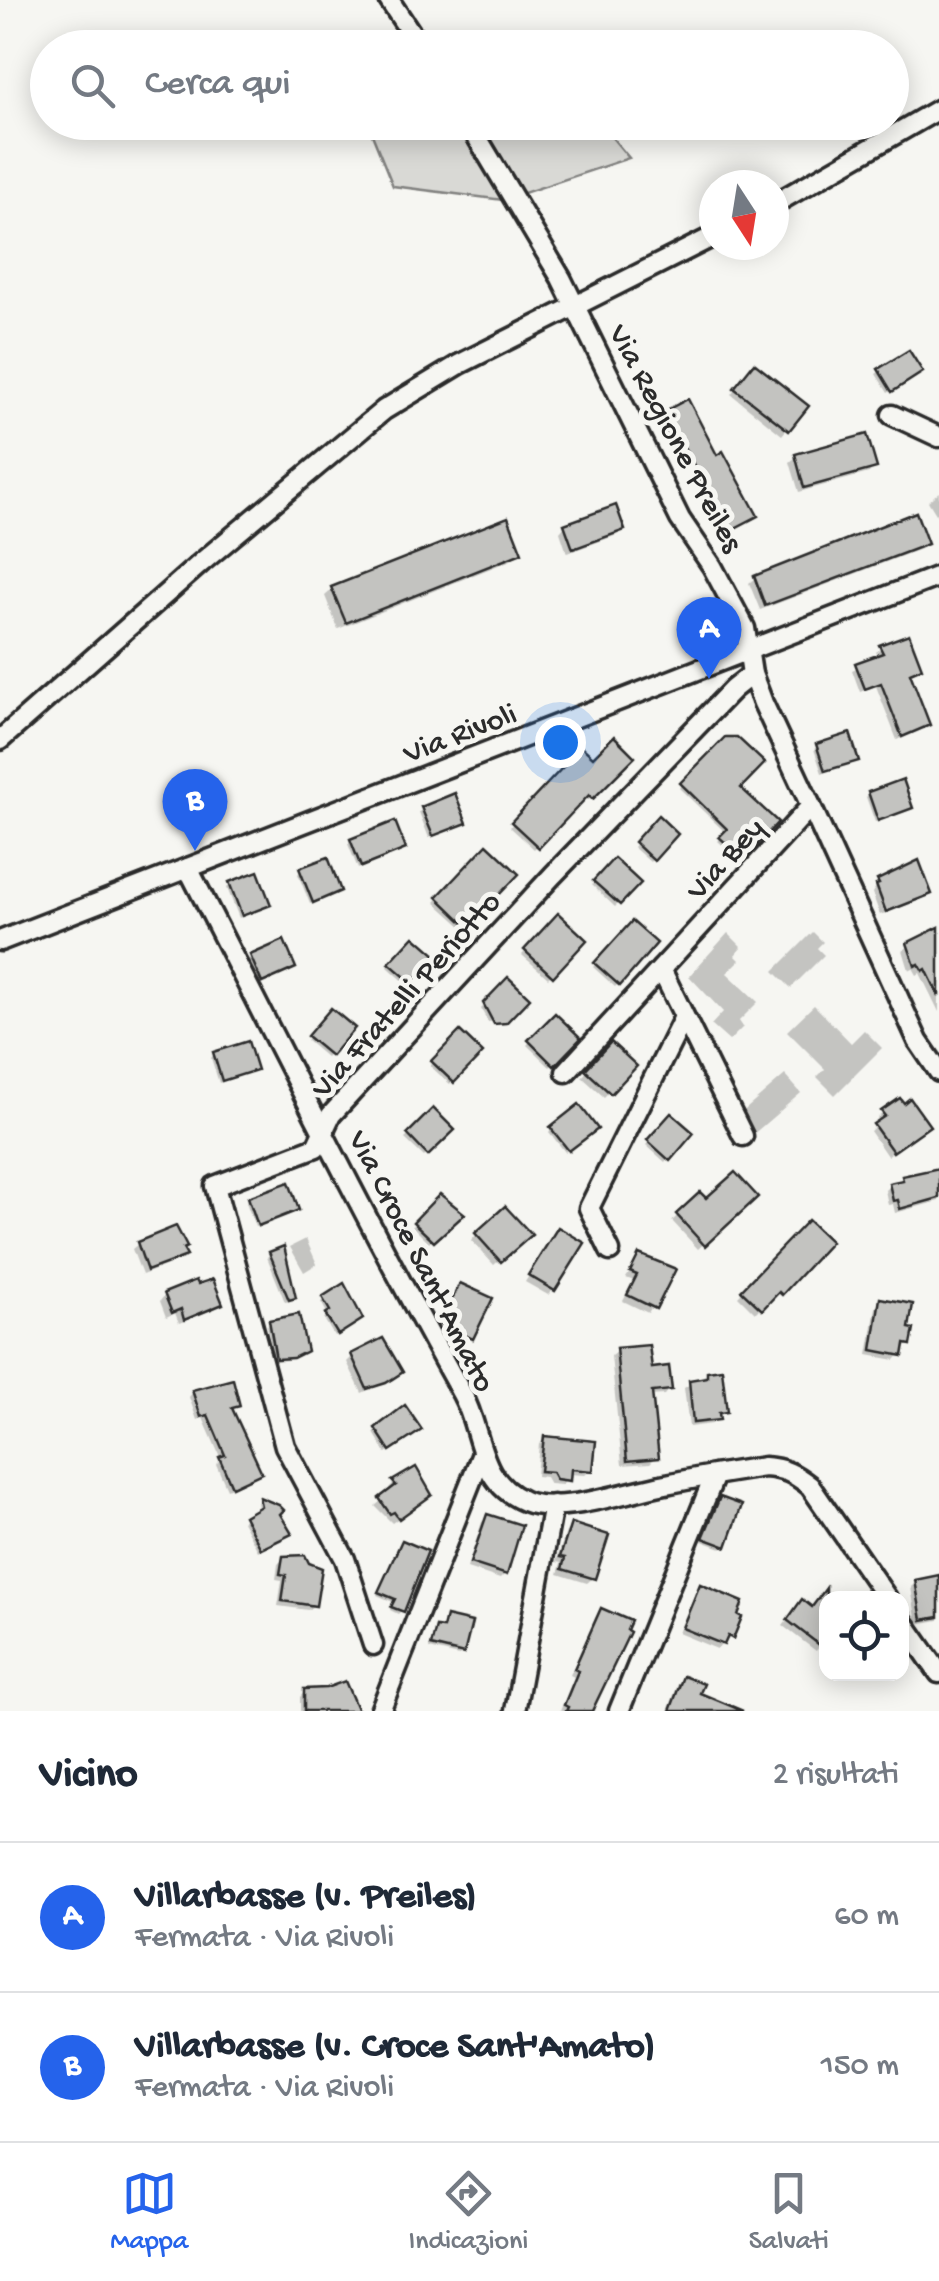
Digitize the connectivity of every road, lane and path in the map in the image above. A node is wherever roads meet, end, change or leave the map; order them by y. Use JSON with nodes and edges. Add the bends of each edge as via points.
{"nodes":[{"id":1,"x":389,"y":0,"type":"edge"},
{"id":2,"x":410,"y":30,"type":"edge"},
{"id":3,"x":939,"y":109,"type":"edge"},
{"id":4,"x":909,"y":126,"type":"edge"},
{"id":5,"x":478,"y":140,"type":"edge"},
{"id":6,"x":885,"y":140,"type":"edge"},
{"id":7,"x":789,"y":195,"type":"edge"},
{"id":8,"x":699,"y":244,"type":"edge"},
{"id":9,"x":575,"y":306,"type":"junction"},
{"id":10,"x":892,"y":416,"type":"dead end"},
{"id":11,"x":939,"y":437,"type":"edge"},
{"id":12,"x":939,"y":576,"type":"edge"},
{"id":13,"x":750,"y":651,"type":"junction"},
{"id":14,"x":752,"y":674,"type":"junction"},
{"id":15,"x":0,"y":740,"type":"edge"},
{"id":16,"x":811,"y":806,"type":"junction"},
{"id":17,"x":188,"y":868,"type":"junction"},
{"id":18,"x":0,"y":941,"type":"edge"},
{"id":19,"x":661,"y":969,"type":"junction"},
{"id":20,"x":684,"y":1017,"type":"junction"},
{"id":21,"x":566,"y":1072,"type":"dead end"},
{"id":22,"x":939,"y":1072,"type":"edge"},
{"id":23,"x":322,"y":1130,"type":"junction"},
{"id":24,"x":743,"y":1136,"type":"dead end"},
{"id":25,"x":610,"y":1251,"type":"dead end"},
{"id":26,"x":481,"y":1456,"type":"junction"},
{"id":27,"x":715,"y":1475,"type":"junction"},
{"id":28,"x":553,"y":1505,"type":"junction"},
{"id":29,"x":882,"y":1591,"type":"edge"},
{"id":30,"x":909,"y":1630,"type":"edge"},
{"id":31,"x":373,"y":1646,"type":"dead end"},
{"id":32,"x":939,"y":1673,"type":"edge"},
{"id":33,"x":380,"y":1711,"type":"edge"},
{"id":34,"x":515,"y":1711,"type":"edge"},
{"id":35,"x":619,"y":1711,"type":"edge"}],
"edges":[{"from":1,"to":2,"type":"street"},
{"from":3,"to":4,"type":"street"},
{"from":5,"to":9,"type":"street","name":"Via Regione Preiles"},
{"from":6,"to":7,"type":"street"},
{"from":8,"to":9,"type":"street"},
{"from":9,"to":13,"type":"street","name":"Via Regione Preiles","via":[[680,519],[745,628]]},
{"from":9,"to":15,"type":"street","via":[[384,410]]},
{"from":10,"to":11,"type":"street"},
{"from":12,"to":13,"type":"street","name":"Via Rivoli"},
{"from":13,"to":14,"type":"street"},
{"from":13,"to":17,"type":"street","name":"Via Rivoli"},
{"from":14,"to":16,"type":"street"},
{"from":14,"to":23,"type":"street","name":"Via Fratelli Periotto","via":[[553,875]]},
{"from":16,"to":19,"type":"street","name":"Via Bey"},
{"from":16,"to":22,"type":"street","via":[[918,1041]]},
{"from":17,"to":18,"type":"street","name":"Via Rivoli"},
{"from":17,"to":23,"type":"street","name":"Via Croce Sant'Amato"},
{"from":19,"to":20,"type":"street"},
{"from":19,"to":21,"type":"street","name":"Via Bey"},
{"from":20,"to":24,"type":"street"},
{"from":20,"to":25,"type":"street","via":[[589,1208]]},
{"from":23,"to":26,"type":"street","name":"Via Croce Sant'Amato","via":[[468,1405]]},
{"from":23,"to":31,"type":"street","name":"Via Fratelli Periotto","via":[[316,1147],[215,1186],[285,1446],[345,1559]]},
{"from":26,"to":28,"type":"street","name":"Via Croce Sant'Amato","via":[[506,1491],[538,1506]]},
{"from":26,"to":33,"type":"street"},
{"from":27,"to":28,"type":"street","name":"Via Croce Sant'Amato"},
{"from":27,"to":29,"type":"street","name":"Via Croce Sant'Amato","via":[[764,1467],[794,1473],[830,1512]]},
{"from":27,"to":35,"type":"street"},
{"from":28,"to":34,"type":"street"},
{"from":30,"to":32,"type":"street"}]}
